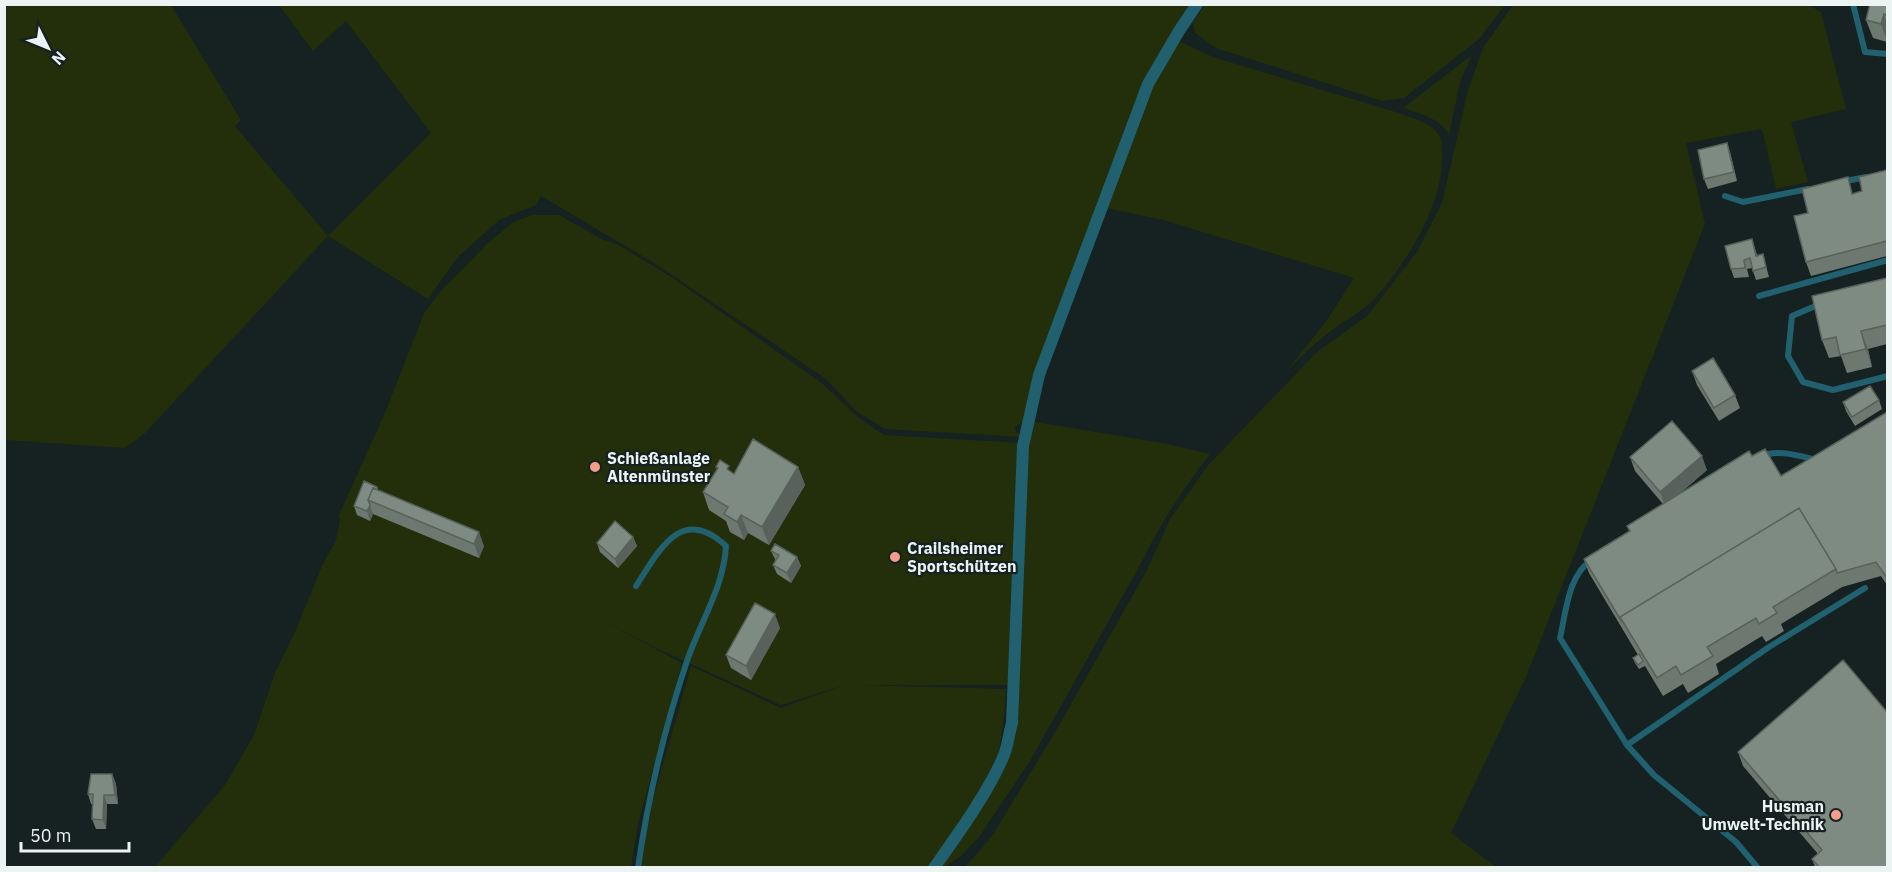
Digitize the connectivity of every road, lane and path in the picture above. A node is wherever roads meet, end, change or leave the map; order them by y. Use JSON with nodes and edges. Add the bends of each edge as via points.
{"nodes":[{"id":1,"x":1197,"y":4,"type":"edge"},
{"id":2,"x":1853,"y":4,"type":"edge"},
{"id":3,"x":1887,"y":54,"type":"edge"},
{"id":4,"x":1876,"y":175,"type":"edge"},
{"id":5,"x":1832,"y":184,"type":"edge"},
{"id":6,"x":1821,"y":186,"type":"edge"},
{"id":7,"x":1725,"y":196,"type":"dead end"},
{"id":8,"x":1887,"y":260,"type":"edge"},
{"id":9,"x":1759,"y":296,"type":"dead end"},
{"id":10,"x":1823,"y":303,"type":"edge"},
{"id":11,"x":1887,"y":376,"type":"edge"},
{"id":12,"x":1756,"y":459,"type":"edge"},
{"id":13,"x":1820,"y":460,"type":"edge"},
{"id":14,"x":1603,"y":552,"type":"edge"},
{"id":15,"x":636,"y":586,"type":"dead end"},
{"id":16,"x":1865,"y":588,"type":"dead end"},
{"id":17,"x":1627,"y":745,"type":"junction"},
{"id":18,"x":638,"y":867,"type":"edge"},
{"id":19,"x":934,"y":867,"type":"edge"},
{"id":20,"x":1758,"y":867,"type":"edge"}],
"edges":[{"from":1,"to":19,"type":"street","via":[[1148,84],[1039,375],[1023,446],[1012,723],[1004,754],[990,781]]},
{"from":2,"to":3,"type":"lane","via":[[1865,52]]},
{"from":4,"to":5,"type":"lane"},
{"from":6,"to":7,"type":"lane","via":[[1743,202]]},
{"from":8,"to":9,"type":"lane"},
{"from":10,"to":11,"type":"lane","via":[[1792,315],[1788,356],[1803,382],[1833,390]]},
{"from":12,"to":13,"type":"lane","via":[[1767,453]]},
{"from":14,"to":17,"type":"lane","via":[[1583,565],[1572,587],[1560,638]]},
{"from":15,"to":18,"type":"lane","via":[[660,549],[682,530],[697,528],[726,546],[717,589],[667,725]]},
{"from":16,"to":17,"type":"lane","via":[[1769,647]]},
{"from":17,"to":20,"type":"lane","via":[[1654,775],[1736,842]]}]}
